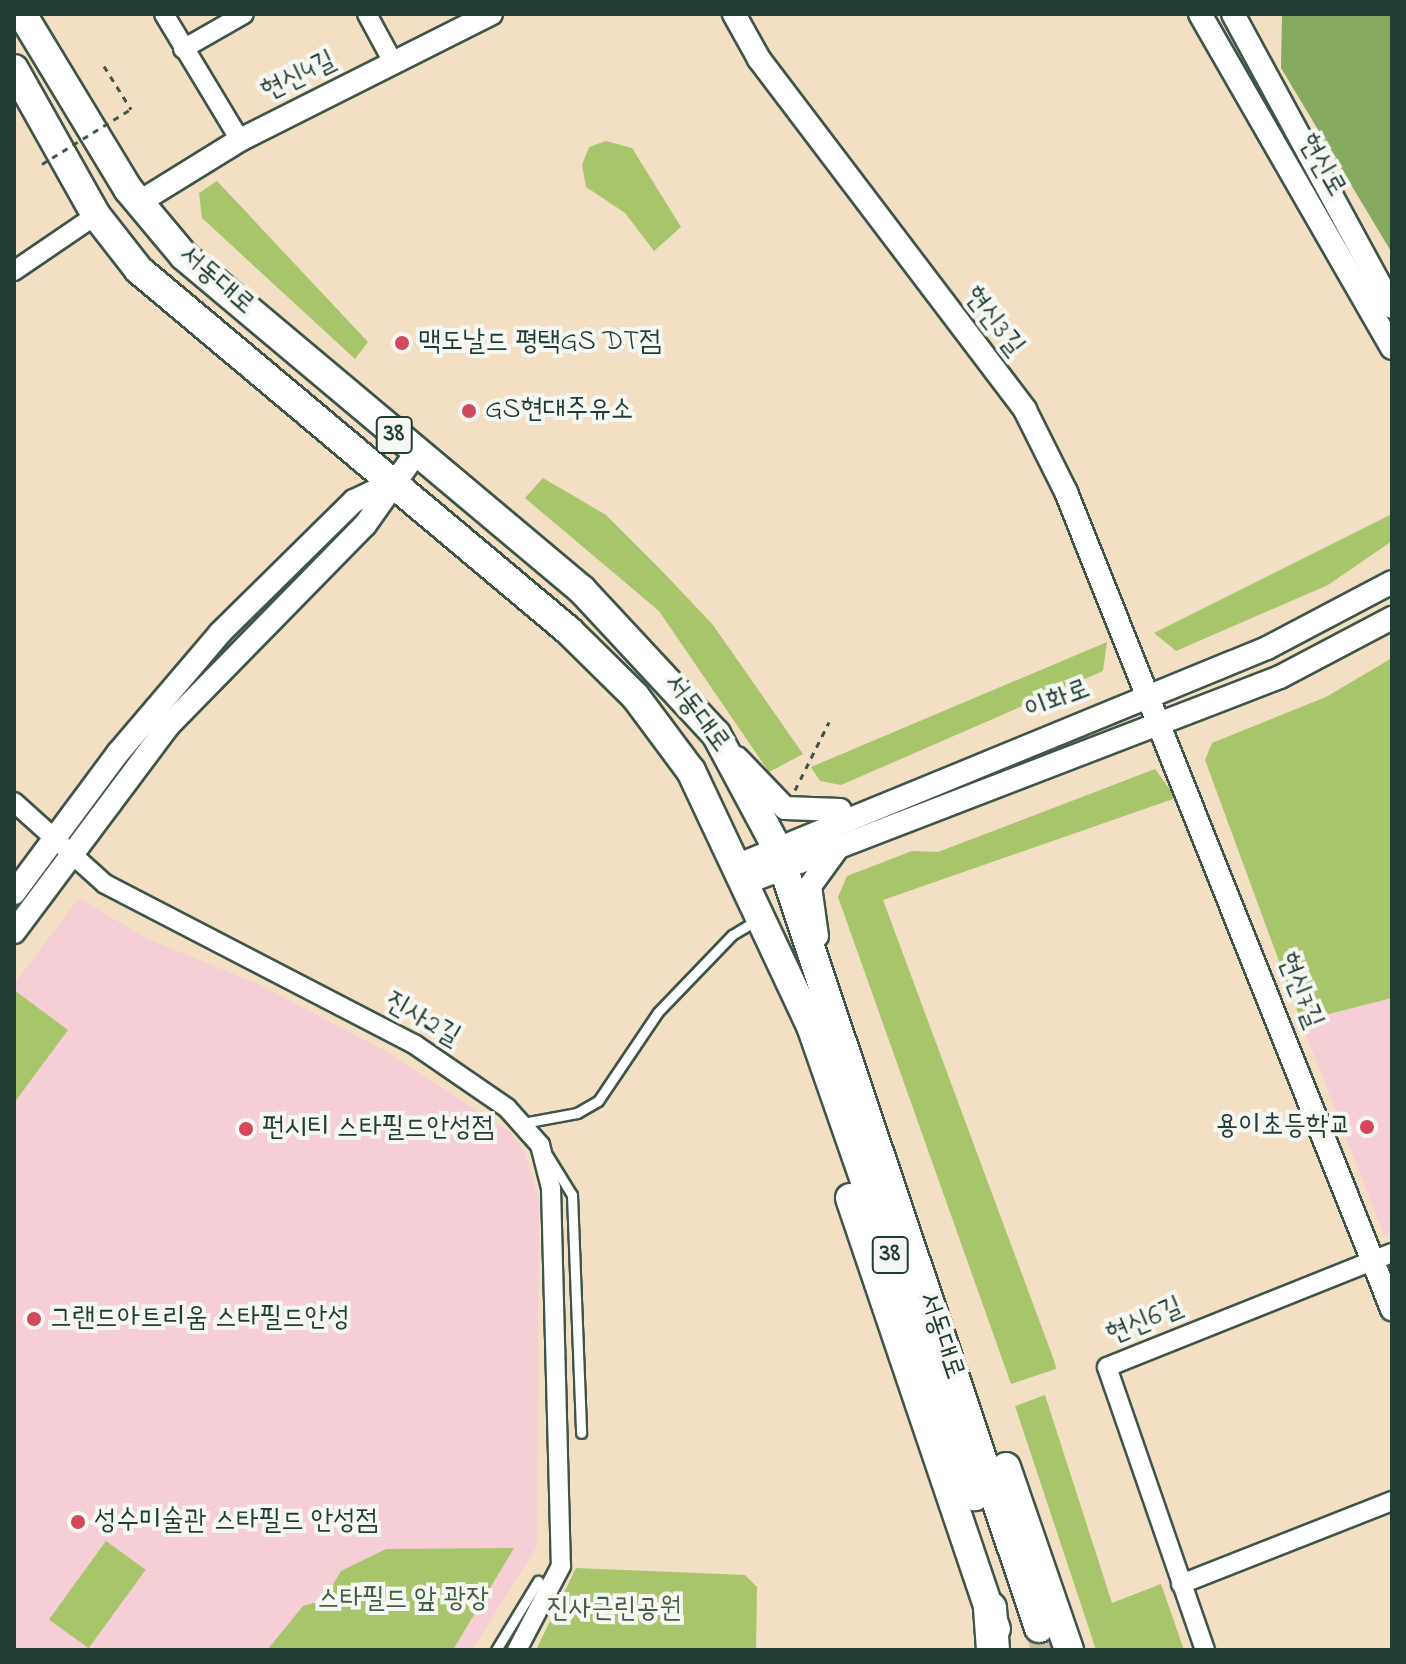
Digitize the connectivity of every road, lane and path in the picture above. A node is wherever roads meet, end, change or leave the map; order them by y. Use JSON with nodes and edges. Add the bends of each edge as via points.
{"nodes":[{"id":1,"x":22,"y":14,"type":"edge"},
{"id":2,"x":164,"y":14,"type":"edge"},
{"id":3,"x":244,"y":14,"type":"edge"},
{"id":4,"x":367,"y":14,"type":"edge"},
{"id":5,"x":491,"y":14,"type":"edge"},
{"id":6,"x":734,"y":14,"type":"edge"},
{"id":7,"x":1200,"y":14,"type":"edge"},
{"id":8,"x":1233,"y":14,"type":"edge"},
{"id":9,"x":183,"y":49,"type":"junction"},
{"id":10,"x":394,"y":64,"type":"junction"},
{"id":11,"x":104,"y":66,"type":"dead end"},
{"id":12,"x":14,"y":69,"type":"edge"},
{"id":13,"x":240,"y":140,"type":"junction"},
{"id":14,"x":42,"y":164,"type":"dead end"},
{"id":15,"x":138,"y":203,"type":"junction"},
{"id":16,"x":96,"y":215,"type":"junction"},
{"id":17,"x":14,"y":271,"type":"edge"},
{"id":18,"x":1392,"y":307,"type":"edge"},
{"id":19,"x":1392,"y":348,"type":"edge"},
{"id":20,"x":416,"y":453,"type":"junction"},
{"id":21,"x":393,"y":482,"type":"junction"},
{"id":22,"x":1392,"y":582,"type":"edge"},
{"id":23,"x":1392,"y":618,"type":"edge"},
{"id":24,"x":1147,"y":698,"type":"junction"},
{"id":25,"x":829,"y":722,"type":"dead end"},
{"id":26,"x":1157,"y":722,"type":"junction"},
{"id":27,"x":716,"y":734,"type":"junction"},
{"id":28,"x":14,"y":802,"type":"edge"},
{"id":29,"x":873,"y":805,"type":"junction"},
{"id":30,"x":785,"y":808,"type":"junction"},
{"id":31,"x":854,"y":837,"type":"junction"},
{"id":32,"x":66,"y":843,"type":"junction"},
{"id":33,"x":782,"y":864,"type":"junction"},
{"id":34,"x":744,"y":873,"type":"junction"},
{"id":35,"x":14,"y":893,"type":"edge"},
{"id":36,"x":760,"y":918,"type":"junction"},
{"id":37,"x":14,"y":932,"type":"edge"},
{"id":38,"x":823,"y":964,"type":"junction"},
{"id":39,"x":523,"y":1123,"type":"junction"},
{"id":40,"x":543,"y":1151,"type":"junction"},
{"id":41,"x":1383,"y":1256,"type":"edge"},
{"id":42,"x":1392,"y":1309,"type":"edge"},
{"id":43,"x":581,"y":1433,"type":"dead end"},
{"id":44,"x":1392,"y":1501,"type":"edge"},
{"id":45,"x":538,"y":1581,"type":"dead end"},
{"id":46,"x":1181,"y":1584,"type":"junction"},
{"id":47,"x":1024,"y":1638,"type":"edge"},
{"id":48,"x":496,"y":1650,"type":"edge"},
{"id":49,"x":517,"y":1650,"type":"edge"},
{"id":50,"x":1205,"y":1650,"type":"edge"}],
"edges":[{"from":1,"to":15,"type":"main road","name":"서동대로","number":"38"},
{"from":2,"to":9,"type":"street"},
{"from":3,"to":9,"type":"street"},
{"from":4,"to":10,"type":"street"},
{"from":5,"to":10,"type":"street","name":"현신4길"},
{"from":6,"to":24,"type":"street","name":"현신3길","via":[[768,72],[1025,410],[1066,492]]},
{"from":7,"to":19,"type":"street","name":"현신로"},
{"from":8,"to":18,"type":"street","name":"현신로"},
{"from":9,"to":13,"type":"street"},
{"from":10,"to":13,"type":"street","name":"현신4길"},
{"from":11,"to":14,"type":"path","bridge":true,"via":[[131,109]]},
{"from":12,"to":16,"type":"main road","name":"서동대로","number":"38"},
{"from":13,"to":15,"type":"street","name":"현신4길"},
{"from":15,"to":20,"type":"main road","name":"서동대로","number":"38","via":[[184,256]]},
{"from":16,"to":17,"type":"street"},
{"from":16,"to":21,"type":"main road","name":"서동대로","number":"38","via":[[139,270]]},
{"from":20,"to":21,"type":"street"},
{"from":20,"to":27,"type":"main road","name":"서동대로","number":"38","via":[[594,600]]},
{"from":21,"to":32,"type":"street","via":[[354,501],[220,633]]},
{"from":21,"to":34,"type":"main road","name":"서동대로","number":"38","via":[[635,696],[691,771]]},
{"from":22,"to":24,"type":"street","name":"이화로","via":[[1267,648]]},
{"from":23,"to":26,"type":"street","via":[[1280,677]]},
{"from":24,"to":26,"type":"street","name":"현신7길"},
{"from":24,"to":29,"type":"street","name":"이화로"},
{"from":25,"to":30,"type":"path"},
{"from":26,"to":31,"type":"street"},
{"from":26,"to":41,"type":"street","name":"현신7길"},
{"from":27,"to":30,"type":"street"},
{"from":27,"to":33,"type":"main road","name":"서동대로","number":"38"},
{"from":28,"to":32,"type":"street","name":"진사2길"},
{"from":29,"to":30,"type":"street","via":[[811,814]]},
{"from":29,"to":33,"type":"street","name":"이화로"},
{"from":31,"to":33,"type":"street"},
{"from":31,"to":38,"type":"street","via":[[826,857],[810,886]]},
{"from":32,"to":35,"type":"street"},
{"from":32,"to":37,"type":"street"},
{"from":32,"to":39,"type":"street","name":"진사2길","via":[[105,884],[154,916],[414,1044]]},
{"from":33,"to":34,"type":"street"},
{"from":33,"to":38,"type":"main road"},
{"from":33,"to":47,"type":"main road","name":"서동대로","number":"38"},
{"from":34,"to":36,"type":"main road"},
{"from":34,"to":47,"type":"main road","name":"서동대로","number":"38","via":[[811,1026]]},
{"from":36,"to":39,"type":"lane","via":[[732,935],[658,1012],[598,1101],[577,1113]]},
{"from":36,"to":47,"type":"main road"},
{"from":38,"to":47,"type":"main road"},
{"from":39,"to":40,"type":"street","name":"진사2길"},
{"from":40,"to":43,"type":"lane","via":[[572,1195]]},
{"from":40,"to":49,"type":"street","via":[[552,1204],[561,1566]]},
{"from":41,"to":42,"type":"street","name":"현신7길"},
{"from":41,"to":46,"type":"street","name":"현신6길","via":[[1107,1367]]},
{"from":44,"to":46,"type":"street"},
{"from":45,"to":48,"type":"lane"},
{"from":46,"to":50,"type":"street","name":"현신6길"}]}
